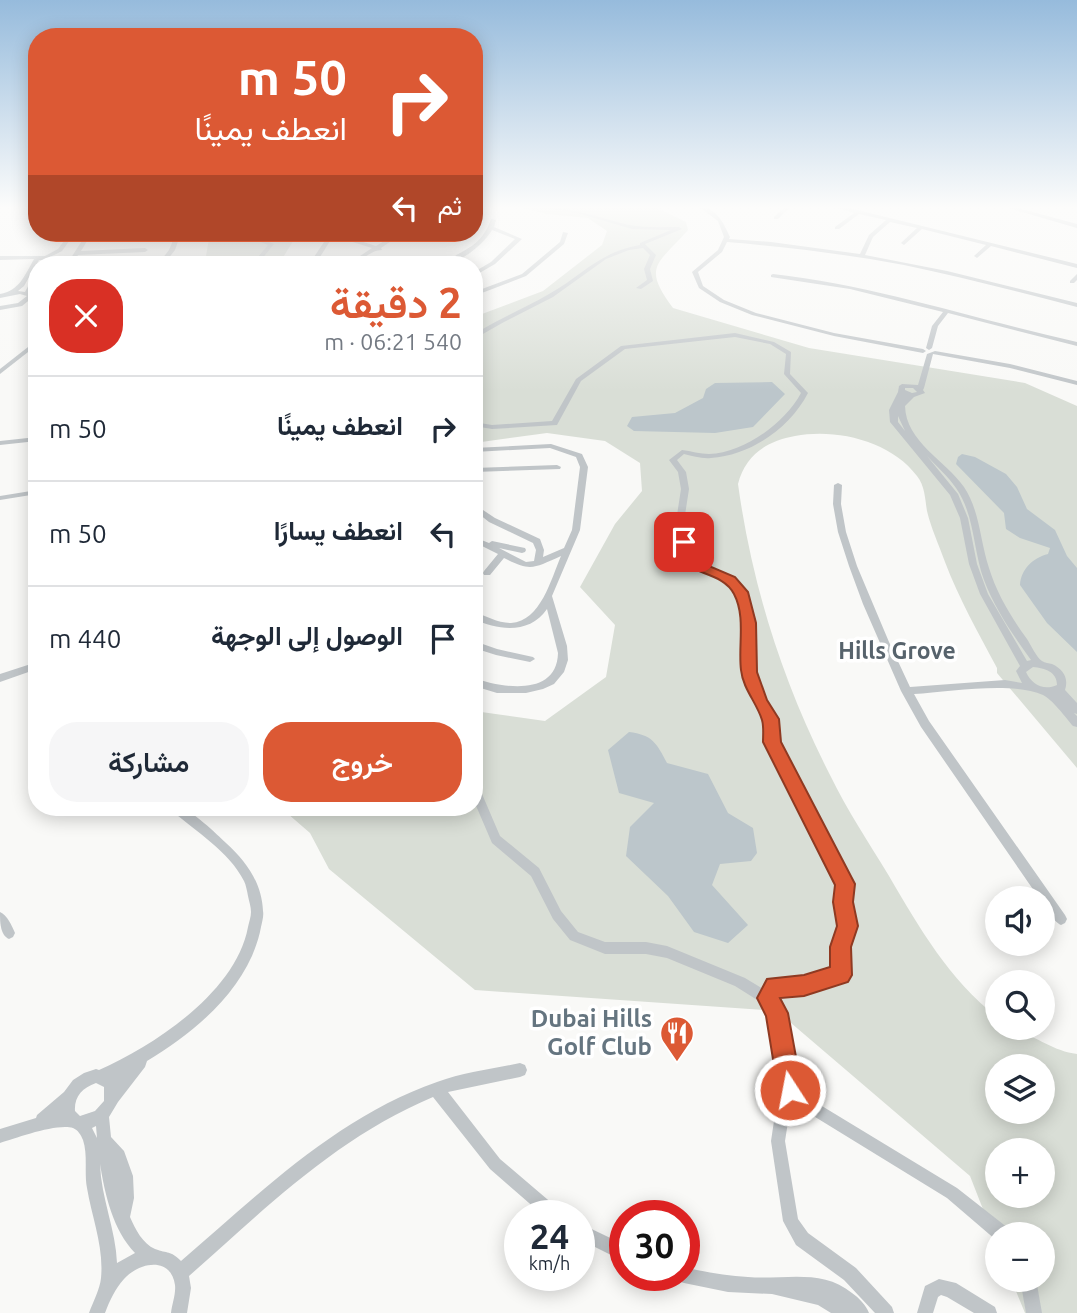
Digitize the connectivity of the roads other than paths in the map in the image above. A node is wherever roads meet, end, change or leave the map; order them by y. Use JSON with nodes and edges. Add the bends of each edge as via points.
{"nodes":[{"id":1,"x":532,"y":268,"type":"edge"},
{"id":2,"x":589,"y":268,"type":"edge"},
{"id":3,"x":647,"y":268,"type":"edge"},
{"id":4,"x":698,"y":268,"type":"edge"},
{"id":5,"x":926,"y":268,"type":"edge"},
{"id":6,"x":773,"y":275,"type":"dead end"},
{"id":7,"x":1077,"y":276,"type":"edge"},
{"id":8,"x":28,"y":277,"type":"edge"},
{"id":9,"x":1072,"y":282,"type":"dead end"},
{"id":10,"x":639,"y":288,"type":"dead end"},
{"id":11,"x":483,"y":291,"type":"edge"},
{"id":12,"x":13,"y":292,"type":"junction"},
{"id":13,"x":0,"y":296,"type":"edge"},
{"id":14,"x":28,"y":296,"type":"edge"},
{"id":15,"x":28,"y":301,"type":"edge"},
{"id":16,"x":1077,"y":304,"type":"edge"},
{"id":17,"x":13,"y":307,"type":"junction"},
{"id":18,"x":0,"y":308,"type":"edge"},
{"id":19,"x":947,"y":311,"type":"junction"},
{"id":20,"x":0,"y":314,"type":"edge"},
{"id":21,"x":483,"y":332,"type":"edge"},
{"id":22,"x":1077,"y":344,"type":"edge"},
{"id":23,"x":28,"y":349,"type":"edge"},
{"id":24,"x":929,"y":352,"type":"junction"},
{"id":25,"x":0,"y":372,"type":"edge"},
{"id":26,"x":1077,"y":383,"type":"edge"},
{"id":27,"x":921,"y":384,"type":"junction"},
{"id":28,"x":906,"y":388,"type":"junction"},
{"id":29,"x":912,"y":396,"type":"junction"},
{"id":30,"x":483,"y":426,"type":"edge"},
{"id":31,"x":28,"y":440,"type":"edge"},
{"id":32,"x":0,"y":443,"type":"edge"},
{"id":33,"x":483,"y":450,"type":"edge"},
{"id":34,"x":557,"y":467,"type":"dead end"},
{"id":35,"x":483,"y":470,"type":"edge"},
{"id":36,"x":838,"y":485,"type":"dead end"},
{"id":37,"x":28,"y":493,"type":"edge"},
{"id":38,"x":0,"y":498,"type":"edge"},
{"id":39,"x":483,"y":513,"type":"edge"},
{"id":40,"x":483,"y":541,"type":"edge"},
{"id":41,"x":483,"y":544,"type":"edge"},
{"id":42,"x":522,"y":550,"type":"dead end"},
{"id":43,"x":567,"y":550,"type":"junction"},
{"id":44,"x":503,"y":554,"type":"junction"},
{"id":45,"x":538,"y":563,"type":"junction"},
{"id":46,"x":487,"y":573,"type":"dead end"},
{"id":47,"x":548,"y":596,"type":"junction"},
{"id":48,"x":483,"y":619,"type":"edge"},
{"id":49,"x":483,"y":647,"type":"edge"},
{"id":50,"x":530,"y":659,"type":"dead end"},
{"id":51,"x":1039,"y":664,"type":"junction"},
{"id":52,"x":28,"y":668,"type":"edge"},
{"id":53,"x":1023,"y":668,"type":"junction"},
{"id":54,"x":0,"y":678,"type":"edge"},
{"id":55,"x":1005,"y":684,"type":"junction"},
{"id":56,"x":483,"y":685,"type":"edge"},
{"id":57,"x":1035,"y":689,"type":"junction"},
{"id":58,"x":1060,"y":690,"type":"junction"},
{"id":59,"x":906,"y":691,"type":"junction"},
{"id":60,"x":1048,"y":692,"type":"junction"},
{"id":61,"x":1077,"y":710,"type":"edge"},
{"id":62,"x":1077,"y":723,"type":"edge"},
{"id":63,"x":483,"y":809,"type":"edge"},
{"id":64,"x":186,"y":816,"type":"edge"},
{"id":65,"x":0,"y":918,"type":"edge"},
{"id":66,"x":1061,"y":919,"type":"dead end"},
{"id":67,"x":9,"y":933,"type":"dead end"},
{"id":68,"x":768,"y":998,"type":"junction"},
{"id":69,"x":147,"y":1053,"type":"junction"},
{"id":70,"x":520,"y":1070,"type":"dead end"},
{"id":71,"x":102,"y":1076,"type":"junction"},
{"id":72,"x":436,"y":1089,"type":"junction"},
{"id":73,"x":69,"y":1097,"type":"junction"},
{"id":74,"x":112,"y":1099,"type":"junction"},
{"id":75,"x":812,"y":1107,"type":"dead end"},
{"id":76,"x":102,"y":1115,"type":"junction"},
{"id":77,"x":76,"y":1121,"type":"junction"},
{"id":78,"x":36,"y":1125,"type":"junction"},
{"id":79,"x":0,"y":1136,"type":"edge"},
{"id":80,"x":537,"y":1200,"type":"edge"},
{"id":81,"x":987,"y":1222,"type":"edge"},
{"id":82,"x":151,"y":1255,"type":"junction"},
{"id":83,"x":180,"y":1273,"type":"junction"},
{"id":84,"x":850,"y":1274,"type":"junction"},
{"id":85,"x":700,"y":1278,"type":"edge"},
{"id":86,"x":109,"y":1282,"type":"junction"},
{"id":87,"x":773,"y":1286,"type":"junction"},
{"id":88,"x":1030,"y":1292,"type":"edge"},
{"id":89,"x":843,"y":1295,"type":"junction"},
{"id":90,"x":97,"y":1313,"type":"edge"},
{"id":91,"x":179,"y":1313,"type":"edge"},
{"id":92,"x":846,"y":1313,"type":"edge"},
{"id":93,"x":861,"y":1313,"type":"edge"},
{"id":94,"x":886,"y":1313,"type":"edge"},
{"id":95,"x":925,"y":1313,"type":"edge"},
{"id":96,"x":989,"y":1313,"type":"edge"},
{"id":97,"x":1034,"y":1313,"type":"edge"}],
"edges":[{"from":1,"to":11,"type":"street"},
{"from":2,"to":21,"type":"street","via":[[564,288]]},
{"from":3,"to":10,"type":"street","via":[[650,281]]},
{"from":4,"to":24,"type":"street","via":[[694,274],[698,286],[710,296],[762,316]]},
{"from":5,"to":16,"type":"street"},
{"from":6,"to":19,"type":"street","via":[[857,287]]},
{"from":7,"to":9,"type":"street"},
{"from":8,"to":12,"type":"street"},
{"from":12,"to":13,"type":"street"},
{"from":12,"to":14,"type":"street"},
{"from":15,"to":17,"type":"street"},
{"from":17,"to":18,"type":"street"},
{"from":17,"to":20,"type":"street"},
{"from":19,"to":22,"type":"street"},
{"from":19,"to":24,"type":"street","via":[[935,326]]},
{"from":23,"to":25,"type":"street"},
{"from":24,"to":26,"type":"street"},
{"from":24,"to":27,"type":"street"},
{"from":27,"to":28,"type":"street"},
{"from":27,"to":29,"type":"street","via":[[922,394]]},
{"from":28,"to":29,"type":"street"},
{"from":28,"to":53,"type":"street","via":[[893,410],[894,422],[954,494],[980,584]]},
{"from":29,"to":51,"type":"street","via":[[901,406],[902,423],[964,494],[994,591]]},
{"from":30,"to":68,"type":"street","via":[[554,422],[578,380],[623,347],[735,335],[772,343],[789,353],[787,374],[804,393],[796,411],[753,443],[716,455],[682,453],[673,460],[682,471],[685,489],[681,515],[686,537],[681,556],[729,580],[741,592],[748,623],[749,672],[770,719],[772,742],[845,884],[848,926],[840,947],[841,975],[804,985],[775,986]]},
{"from":31,"to":32,"type":"street"},
{"from":33,"to":43,"type":"street","via":[[551,446],[579,456],[584,467],[578,516]]},
{"from":34,"to":35,"type":"street"},
{"from":36,"to":59,"type":"street","via":[[835,503],[862,588]]},
{"from":37,"to":38,"type":"street"},
{"from":39,"to":45,"type":"street","via":[[537,541],[541,551]]},
{"from":40,"to":42,"type":"street"},
{"from":41,"to":44,"type":"street"},
{"from":43,"to":45,"type":"street"},
{"from":43,"to":47,"type":"street"},
{"from":44,"to":45,"type":"street","via":[[520,565]]},
{"from":44,"to":46,"type":"street"},
{"from":47,"to":48,"type":"street","via":[[539,614],[519,625]]},
{"from":47,"to":56,"type":"street","via":[[563,656],[557,674],[519,690]]},
{"from":49,"to":50,"type":"street"},
{"from":51,"to":53,"type":"street"},
{"from":51,"to":58,"type":"street","via":[[1060,675]]},
{"from":52,"to":54,"type":"street"},
{"from":53,"to":55,"type":"street"},
{"from":53,"to":57,"type":"street","via":[[1026,682]]},
{"from":55,"to":57,"type":"street"},
{"from":55,"to":59,"type":"street"},
{"from":57,"to":60,"type":"street"},
{"from":58,"to":60,"type":"street"},
{"from":58,"to":61,"type":"street"},
{"from":59,"to":66,"type":"street"},
{"from":60,"to":62,"type":"street"},
{"from":63,"to":68,"type":"street","via":[[496,839],[535,872],[557,915],[574,936],[605,948],[667,952]]},
{"from":64,"to":69,"type":"street","via":[[245,872],[256,898],[256,928],[244,961],[222,992]]},
{"from":65,"to":67,"type":"street"},
{"from":68,"to":84,"type":"street","via":[[776,1013],[791,1099],[778,1140],[789,1215],[802,1239]]},
{"from":69,"to":71,"type":"street"},
{"from":69,"to":74,"type":"street"},
{"from":70,"to":72,"type":"street"},
{"from":71,"to":73,"type":"street","via":[[83,1081]]},
{"from":71,"to":74,"type":"street","via":[[113,1087]]},
{"from":72,"to":80,"type":"street","via":[[495,1164]]},
{"from":72,"to":83,"type":"street","via":[[337,1142]]},
{"from":73,"to":77,"type":"street","via":[[66,1110]]},
{"from":73,"to":78,"type":"street"},
{"from":74,"to":76,"type":"street"},
{"from":75,"to":81,"type":"street","via":[[952,1193]]},
{"from":76,"to":77,"type":"street"},
{"from":76,"to":82,"type":"street","via":[[122,1218],[133,1243]]},
{"from":77,"to":78,"type":"street"},
{"from":77,"to":86,"type":"street","via":[[90,1136],[94,1182],[108,1238]]},
{"from":78,"to":79,"type":"street"},
{"from":82,"to":83,"type":"street","via":[[171,1261]]},
{"from":82,"to":86,"type":"street","via":[[124,1266]]},
{"from":83,"to":91,"type":"street","via":[[183,1294]]},
{"from":84,"to":89,"type":"street"},
{"from":84,"to":94,"type":"street"},
{"from":85,"to":87,"type":"street"},
{"from":86,"to":90,"type":"street"},
{"from":87,"to":89,"type":"street","via":[[817,1283]]},
{"from":87,"to":92,"type":"street","via":[[821,1297]]},
{"from":88,"to":97,"type":"street"},
{"from":89,"to":93,"type":"street"},
{"from":95,"to":96,"type":"street","via":[[931,1292],[939,1287]]}]}
